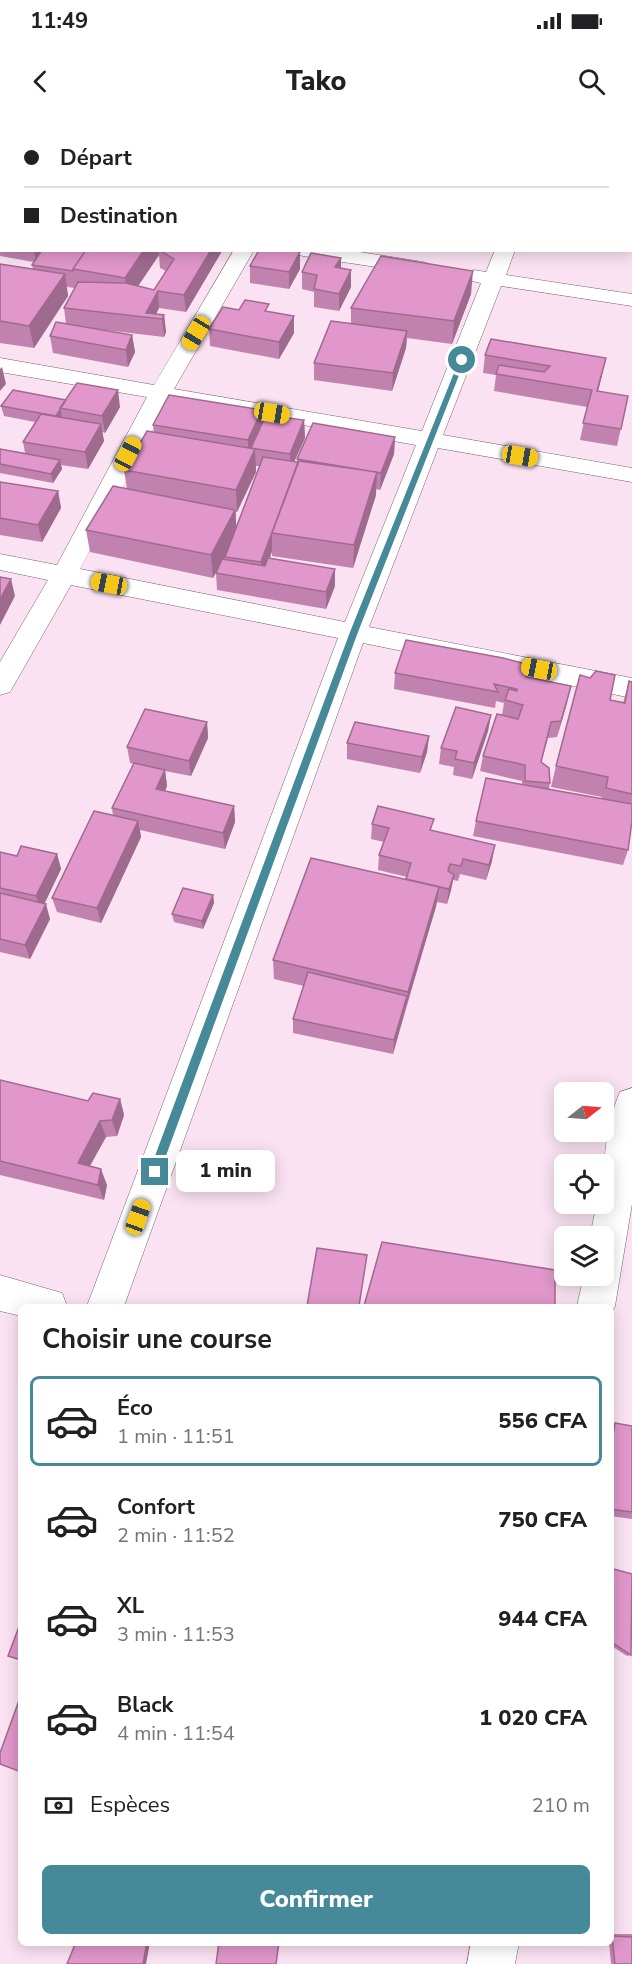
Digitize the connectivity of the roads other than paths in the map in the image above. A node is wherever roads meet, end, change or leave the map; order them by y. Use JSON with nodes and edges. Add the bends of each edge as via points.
{"nodes":[{"id":1,"x":243,"y":252,"type":"edge"},
{"id":2,"x":316,"y":252,"type":"edge"},
{"id":3,"x":504,"y":252,"type":"edge"},
{"id":4,"x":494,"y":279,"type":"junction"},
{"id":5,"x":632,"y":300,"type":"edge"},
{"id":6,"x":0,"y":365,"type":"edge"},
{"id":7,"x":160,"y":394,"type":"junction"},
{"id":8,"x":430,"y":440,"type":"junction"},
{"id":9,"x":632,"y":475,"type":"edge"},
{"id":10,"x":0,"y":562,"type":"edge"},
{"id":11,"x":64,"y":575,"type":"junction"},
{"id":12,"x":354,"y":632,"type":"junction"},
{"id":13,"x":0,"y":685,"type":"edge"},
{"id":14,"x":632,"y":688,"type":"edge"},
{"id":15,"x":632,"y":1103,"type":"edge"},
{"id":16,"x":610,"y":1226,"type":"edge"},
{"id":17,"x":600,"y":1286,"type":"edge"},
{"id":18,"x":0,"y":1293,"type":"edge"},
{"id":19,"x":41,"y":1304,"type":"edge"},
{"id":20,"x":106,"y":1304,"type":"edge"},
{"id":21,"x":596,"y":1304,"type":"edge"},
{"id":22,"x":494,"y":1946,"type":"edge"},
{"id":23,"x":491,"y":1964,"type":"edge"}],
"edges":[{"from":1,"to":7,"type":"street"},
{"from":2,"to":4,"type":"street"},
{"from":3,"to":4,"type":"street"},
{"from":4,"to":5,"type":"street"},
{"from":4,"to":8,"type":"street"},
{"from":6,"to":7,"type":"street"},
{"from":7,"to":8,"type":"street"},
{"from":7,"to":11,"type":"street"},
{"from":8,"to":9,"type":"street"},
{"from":8,"to":12,"type":"street"},
{"from":10,"to":11,"type":"street"},
{"from":11,"to":12,"type":"street"},
{"from":11,"to":13,"type":"street"},
{"from":12,"to":14,"type":"street"},
{"from":12,"to":20,"type":"street"},
{"from":15,"to":16,"type":"street"},
{"from":17,"to":21,"type":"street"},
{"from":18,"to":19,"type":"street"},
{"from":22,"to":23,"type":"street"}]}
